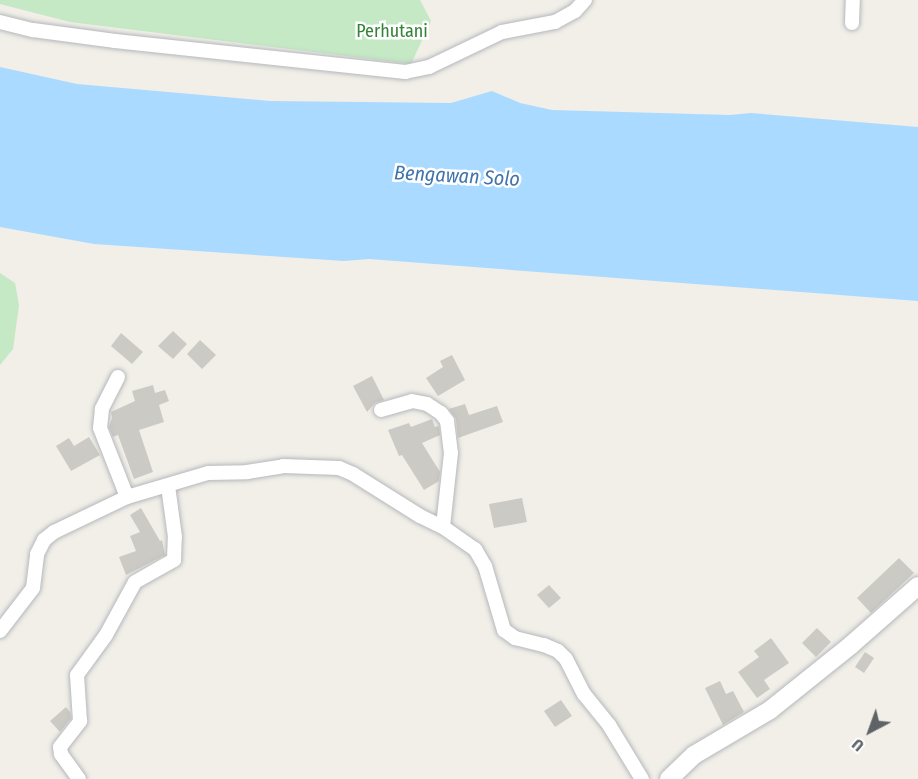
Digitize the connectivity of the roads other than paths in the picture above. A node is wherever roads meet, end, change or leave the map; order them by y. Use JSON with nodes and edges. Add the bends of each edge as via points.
{"nodes":[{"id":1,"x":585,"y":0,"type":"edge"},
{"id":2,"x":853,"y":0,"type":"edge"},
{"id":3,"x":0,"y":22,"type":"edge"},
{"id":4,"x":852,"y":23,"type":"dead end"},
{"id":5,"x":118,"y":376,"type":"dead end"},
{"id":6,"x":381,"y":410,"type":"dead end"},
{"id":7,"x":168,"y":486,"type":"junction"},
{"id":8,"x":127,"y":497,"type":"junction"},
{"id":9,"x":443,"y":527,"type":"junction"},
{"id":10,"x":918,"y":586,"type":"edge"},
{"id":11,"x":0,"y":631,"type":"edge"},
{"id":12,"x":80,"y":779,"type":"edge"},
{"id":13,"x":642,"y":779,"type":"edge"},
{"id":14,"x":669,"y":779,"type":"edge"}],
"edges":[{"from":1,"to":3,"type":"street","via":[[555,22],[502,32],[429,67],[405,72],[126,42]]},
{"from":2,"to":4,"type":"street"},
{"from":5,"to":8,"type":"street","via":[[102,409],[100,428]]},
{"from":6,"to":9,"type":"street","via":[[412,401],[427,404],[447,421],[451,453]]},
{"from":7,"to":8,"type":"street"},
{"from":7,"to":9,"type":"street","via":[[208,473],[283,466],[339,468]]},
{"from":7,"to":12,"type":"street","via":[[174,560],[135,582],[106,635],[77,675],[80,721],[60,747]]},
{"from":8,"to":11,"type":"street","via":[[44,540],[37,554],[33,588]]},
{"from":9,"to":13,"type":"street","via":[[475,549],[485,566],[504,630],[515,638],[551,648],[566,659],[584,694],[609,725]]},
{"from":10,"to":14,"type":"street","via":[[770,710],[694,755]]}]}
